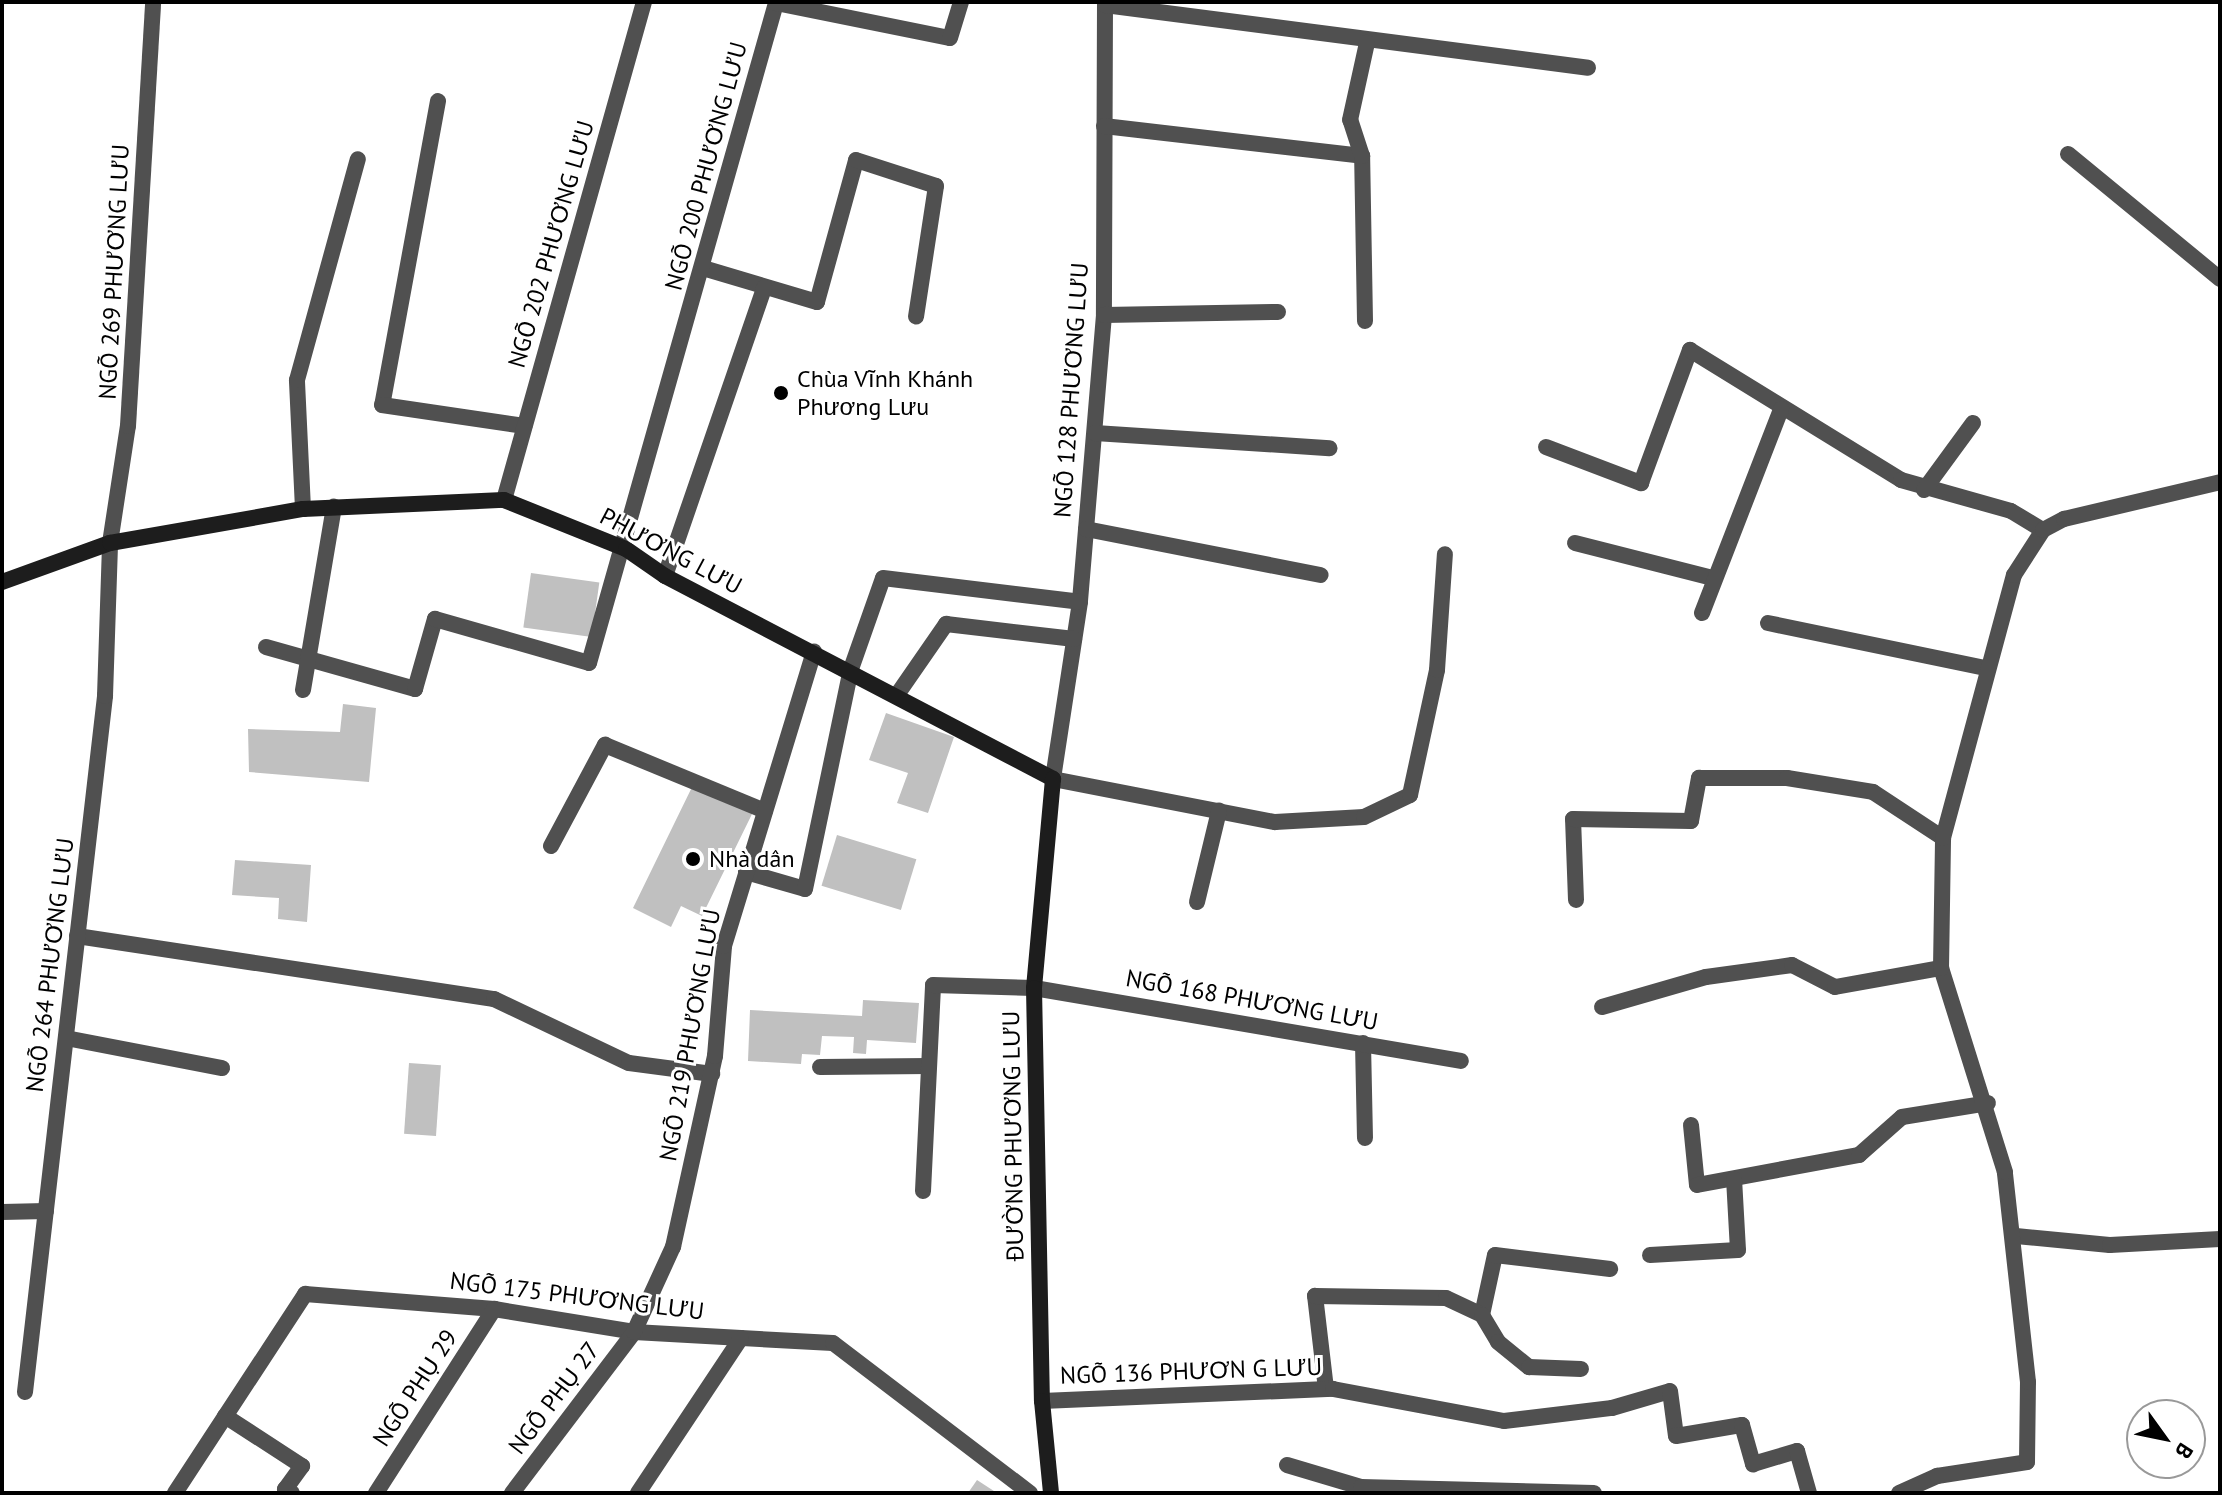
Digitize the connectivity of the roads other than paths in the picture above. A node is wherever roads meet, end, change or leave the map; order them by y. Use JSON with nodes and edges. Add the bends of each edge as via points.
{"nodes":[{"id":1,"x":153,"y":2,"type":"edge"},
{"id":2,"x":644,"y":2,"type":"edge"},
{"id":3,"x":961,"y":2,"type":"edge"},
{"id":4,"x":1105,"y":4,"type":"edge"},
{"id":5,"x":1367,"y":43,"type":"junction"},
{"id":6,"x":1588,"y":68,"type":"dead end"},
{"id":7,"x":438,"y":101,"type":"dead end"},
{"id":8,"x":1104,"y":126,"type":"junction"},
{"id":9,"x":2068,"y":154,"type":"dead end"},
{"id":10,"x":1362,"y":156,"type":"junction"},
{"id":11,"x":358,"y":159,"type":"dead end"},
{"id":12,"x":703,"y":268,"type":"junction"},
{"id":13,"x":2220,"y":279,"type":"edge"},
{"id":14,"x":764,"y":288,"type":"junction"},
{"id":15,"x":1278,"y":312,"type":"dead end"},
{"id":16,"x":1104,"y":315,"type":"junction"},
{"id":17,"x":916,"y":316,"type":"dead end"},
{"id":18,"x":1365,"y":321,"type":"dead end"},
{"id":19,"x":1781,"y":409,"type":"junction"},
{"id":20,"x":1973,"y":423,"type":"dead end"},
{"id":21,"x":524,"y":426,"type":"junction"},
{"id":22,"x":1095,"y":433,"type":"junction"},
{"id":23,"x":1546,"y":447,"type":"dead end"},
{"id":24,"x":1330,"y":448,"type":"dead end"},
{"id":25,"x":2220,"y":482,"type":"edge"},
{"id":26,"x":1924,"y":490,"type":"junction"},
{"id":27,"x":504,"y":500,"type":"junction"},
{"id":28,"x":334,"y":507,"type":"junction"},
{"id":29,"x":303,"y":509,"type":"junction"},
{"id":30,"x":1086,"y":529,"type":"junction"},
{"id":31,"x":2043,"y":530,"type":"junction"},
{"id":32,"x":110,"y":543,"type":"junction"},
{"id":33,"x":1575,"y":543,"type":"dead end"},
{"id":34,"x":626,"y":549,"type":"junction"},
{"id":35,"x":1445,"y":554,"type":"dead end"},
{"id":36,"x":1321,"y":575,"type":"dead end"},
{"id":37,"x":665,"y":576,"type":"junction"},
{"id":38,"x":1712,"y":578,"type":"junction"},
{"id":39,"x":2,"y":582,"type":"edge"},
{"id":40,"x":1080,"y":602,"type":"junction"},
{"id":41,"x":1702,"y":613,"type":"dead end"},
{"id":42,"x":1768,"y":623,"type":"dead end"},
{"id":43,"x":1074,"y":639,"type":"junction"},
{"id":44,"x":266,"y":647,"type":"dead end"},
{"id":45,"x":814,"y":651,"type":"junction"},
{"id":46,"x":308,"y":659,"type":"junction"},
{"id":47,"x":1986,"y":668,"type":"junction"},
{"id":48,"x":851,"y":669,"type":"junction"},
{"id":49,"x":303,"y":690,"type":"dead end"},
{"id":50,"x":899,"y":692,"type":"junction"},
{"id":51,"x":1053,"y":779,"type":"junction"},
{"id":52,"x":765,"y":811,"type":"junction"},
{"id":53,"x":1219,"y":811,"type":"junction"},
{"id":54,"x":1943,"y":838,"type":"junction"},
{"id":55,"x":551,"y":846,"type":"dead end"},
{"id":56,"x":746,"y":872,"type":"junction"},
{"id":57,"x":1576,"y":900,"type":"dead end"},
{"id":58,"x":1197,"y":902,"type":"dead end"},
{"id":59,"x":77,"y":936,"type":"junction"},
{"id":60,"x":1941,"y":968,"type":"junction"},
{"id":61,"x":1034,"y":988,"type":"junction"},
{"id":62,"x":1602,"y":1007,"type":"dead end"},
{"id":63,"x":66,"y":1038,"type":"junction"},
{"id":64,"x":1363,"y":1043,"type":"junction"},
{"id":65,"x":1461,"y":1061,"type":"dead end"},
{"id":66,"x":929,"y":1066,"type":"junction"},
{"id":67,"x":820,"y":1067,"type":"dead end"},
{"id":68,"x":222,"y":1068,"type":"dead end"},
{"id":69,"x":712,"y":1074,"type":"junction"},
{"id":70,"x":1988,"y":1103,"type":"junction"},
{"id":71,"x":1691,"y":1125,"type":"dead end"},
{"id":72,"x":1365,"y":1138,"type":"dead end"},
{"id":73,"x":1734,"y":1179,"type":"junction"},
{"id":74,"x":923,"y":1191,"type":"dead end"},
{"id":75,"x":46,"y":1211,"type":"junction"},
{"id":76,"x":2,"y":1212,"type":"edge"},
{"id":77,"x":2016,"y":1236,"type":"junction"},
{"id":78,"x":2220,"y":1239,"type":"edge"},
{"id":79,"x":1650,"y":1255,"type":"dead end"},
{"id":80,"x":1610,"y":1269,"type":"dead end"},
{"id":81,"x":494,"y":1309,"type":"junction"},
{"id":82,"x":1482,"y":1315,"type":"junction"},
{"id":83,"x":634,"y":1332,"type":"junction"},
{"id":84,"x":741,"y":1338,"type":"junction"},
{"id":85,"x":1581,"y":1369,"type":"dead end"},
{"id":86,"x":1326,"y":1389,"type":"junction"},
{"id":87,"x":25,"y":1392,"type":"dead end"},
{"id":88,"x":1042,"y":1401,"type":"junction"},
{"id":89,"x":225,"y":1416,"type":"junction"},
{"id":90,"x":1287,"y":1465,"type":"dead end"},
{"id":91,"x":1949,"y":1474,"type":"junction"},
{"id":92,"x":1496,"y":1492,"type":"edge"},
{"id":93,"x":175,"y":1493,"type":"edge"},
{"id":94,"x":292,"y":1493,"type":"edge"},
{"id":95,"x":376,"y":1493,"type":"edge"},
{"id":96,"x":512,"y":1493,"type":"edge"},
{"id":97,"x":638,"y":1493,"type":"edge"},
{"id":98,"x":1030,"y":1493,"type":"edge"},
{"id":99,"x":1051,"y":1493,"type":"edge"},
{"id":100,"x":1594,"y":1493,"type":"edge"},
{"id":101,"x":1809,"y":1493,"type":"edge"},
{"id":102,"x":1899,"y":1493,"type":"edge"},
{"id":103,"x":1948,"y":1493,"type":"edge"}],
"edges":[{"from":1,"to":32,"type":"street","name":"NGÕ 269 PHƯƠNG LƯU","via":[[128,426]]},
{"from":2,"to":21,"type":"street","name":"NGÕ 202 PHƯƠNG LƯU"},
{"from":3,"to":12,"type":"street","name":"NGÕ 200 PHƯƠNG LƯU","via":[[950,38],[776,3]]},
{"from":4,"to":5,"type":"street"},
{"from":4,"to":8,"type":"street","name":"NGÕ 128 PHƯƠNG LƯU"},
{"from":5,"to":6,"type":"street"},
{"from":5,"to":10,"type":"street","via":[[1350,120]]},
{"from":7,"to":21,"type":"street","via":[[382,405]]},
{"from":8,"to":10,"type":"street"},
{"from":8,"to":16,"type":"street","name":"NGÕ 128 PHƯƠNG LƯU"},
{"from":9,"to":13,"type":"street"},
{"from":10,"to":18,"type":"street"},
{"from":11,"to":29,"type":"street","via":[[297,380]]},
{"from":12,"to":14,"type":"street"},
{"from":12,"to":34,"type":"street","name":"NGÕ 200 PHƯƠNG LƯU"},
{"from":14,"to":17,"type":"street","via":[[817,302],[856,160],[936,186]]},
{"from":14,"to":37,"type":"street"},
{"from":15,"to":16,"type":"street"},
{"from":16,"to":22,"type":"street","name":"NGÕ 128 PHƯƠNG LƯU"},
{"from":19,"to":23,"type":"street","via":[[1690,350],[1641,483]]},
{"from":19,"to":26,"type":"street"},
{"from":19,"to":38,"type":"street"},
{"from":20,"to":26,"type":"street"},
{"from":21,"to":27,"type":"street","name":"NGÕ 202 PHƯƠNG LƯU"},
{"from":22,"to":24,"type":"street"},
{"from":22,"to":30,"type":"street","name":"NGÕ 128 PHƯƠNG LƯU"},
{"from":25,"to":31,"type":"street","via":[[2085,512]]},
{"from":26,"to":31,"type":"street","via":[[2011,511]]},
{"from":27,"to":28,"type":"street","name":"PHƯƠNG LƯU"},
{"from":27,"to":34,"type":"street","name":"PHƯƠNG LƯU"},
{"from":28,"to":29,"type":"street","name":"PHƯƠNG LƯU"},
{"from":28,"to":46,"type":"street"},
{"from":29,"to":32,"type":"street","name":"PHƯƠNG LƯU"},
{"from":30,"to":36,"type":"street"},
{"from":30,"to":40,"type":"street","name":"NGÕ 128 PHƯƠNG LƯU"},
{"from":31,"to":47,"type":"street","via":[[2014,575]]},
{"from":32,"to":39,"type":"street","name":"PHƯƠNG LƯU"},
{"from":32,"to":59,"type":"street","name":"NGÕ 264 PHƯƠNG LƯU","via":[[105,696]]},
{"from":33,"to":38,"type":"street"},
{"from":34,"to":37,"type":"street","name":"PHƯƠNG LƯU"},
{"from":34,"to":46,"type":"street","name":"NGÕ 200 PHƯƠNG LƯU","via":[[589,663],[435,619],[415,689]]},
{"from":35,"to":53,"type":"street","via":[[1437,670],[1410,795],[1364,817],[1275,822]]},
{"from":37,"to":45,"type":"street","name":"PHƯƠNG LƯU"},
{"from":38,"to":41,"type":"street"},
{"from":40,"to":43,"type":"street","name":"NGÕ 128 PHƯƠNG LƯU"},
{"from":40,"to":48,"type":"street","via":[[883,578]]},
{"from":42,"to":47,"type":"street"},
{"from":43,"to":50,"type":"street","via":[[946,624]]},
{"from":43,"to":51,"type":"street","name":"NGÕ 128 PHƯƠNG LƯU"},
{"from":44,"to":46,"type":"street"},
{"from":45,"to":48,"type":"street","name":"PHƯƠNG LƯU"},
{"from":45,"to":52,"type":"street","name":"NGÕ 219 PHƯƠNG LƯU"},
{"from":46,"to":49,"type":"street"},
{"from":47,"to":54,"type":"street"},
{"from":48,"to":50,"type":"street","name":"PHƯƠNG LƯU"},
{"from":48,"to":56,"type":"street","via":[[805,889]]},
{"from":50,"to":51,"type":"street","name":"PHƯƠNG LƯU"},
{"from":51,"to":53,"type":"street"},
{"from":51,"to":61,"type":"street","name":"ĐƯỜNG PHƯƠNG LƯU"},
{"from":52,"to":55,"type":"street","via":[[605,745]]},
{"from":52,"to":56,"type":"street","name":"NGÕ 219 PHƯƠNG LƯU"},
{"from":53,"to":58,"type":"street"},
{"from":54,"to":57,"type":"street","via":[[1873,792],[1787,778],[1699,778],[1691,821],[1573,819]]},
{"from":54,"to":60,"type":"street"},
{"from":56,"to":69,"type":"street","name":"NGÕ 219 PHƯƠNG LƯU","via":[[724,946]]},
{"from":59,"to":63,"type":"street","name":"NGÕ 264 PHƯƠNG LƯU"},
{"from":59,"to":69,"type":"street","via":[[494,999],[629,1063]]},
{"from":60,"to":62,"type":"street","via":[[1835,987],[1792,965],[1706,977]]},
{"from":60,"to":70,"type":"street"},
{"from":61,"to":64,"type":"street","name":"NGÕ 168 PHƯƠNG LƯU"},
{"from":61,"to":66,"type":"street","name":"NGÕ 168 PHƯƠNG LƯU","via":[[933,985]]},
{"from":61,"to":88,"type":"street","name":"ĐƯỜNG PHƯƠNG LƯU"},
{"from":63,"to":68,"type":"street"},
{"from":63,"to":75,"type":"street","name":"NGÕ 264 PHƯƠNG LƯU"},
{"from":64,"to":65,"type":"street","name":"NGÕ 168 PHƯƠNG LƯU"},
{"from":64,"to":72,"type":"street"},
{"from":66,"to":67,"type":"street"},
{"from":66,"to":74,"type":"street"},
{"from":69,"to":83,"type":"street","name":"NGÕ 219 PHƯƠNG LƯU","via":[[673,1247]]},
{"from":70,"to":73,"type":"street","via":[[1902,1117],[1859,1155]]},
{"from":70,"to":77,"type":"street"},
{"from":71,"to":73,"type":"street","via":[[1697,1185]]},
{"from":73,"to":79,"type":"street","via":[[1738,1250]]},
{"from":75,"to":76,"type":"street"},
{"from":75,"to":87,"type":"street","name":"NGÕ 264 PHƯƠNG LƯU"},
{"from":77,"to":78,"type":"street","via":[[2110,1245]]},
{"from":77,"to":91,"type":"street","via":[[2027,1462]]},
{"from":80,"to":82,"type":"street","via":[[1495,1255]]},
{"from":81,"to":83,"type":"street","name":"NGÕ 175 PHƯƠNG LƯU"},
{"from":81,"to":89,"type":"street","name":"NGÕ 175 PHƯƠNG LƯU","via":[[305,1294]]},
{"from":81,"to":95,"type":"street","name":"NGÕ PHỤ 29"},
{"from":82,"to":85,"type":"street","via":[[1498,1342],[1529,1367]]},
{"from":82,"to":86,"type":"street","via":[[1446,1298],[1315,1296]]},
{"from":83,"to":84,"type":"street","name":"NGÕ 175 PHƯƠNG LƯU"},
{"from":83,"to":96,"type":"street","name":"NGÕ PHỤ 27"},
{"from":84,"to":97,"type":"street"},
{"from":84,"to":98,"type":"street","name":"NGÕ 175 PHƯƠNG LƯU","via":[[833,1343]]},
{"from":86,"to":88,"type":"street","name":"NGÕ 136 PHƯƠN G LƯU"},
{"from":86,"to":101,"type":"street","name":"NGÕ 136 PHƯƠN G LƯU","via":[[1504,1421],[1612,1408],[1670,1391],[1676,1436],[1742,1425],[1753,1464],[1797,1451]]},
{"from":88,"to":99,"type":"street","name":"ĐƯỜNG PHƯƠNG LƯU"},
{"from":89,"to":93,"type":"street","name":"NGÕ 175 PHƯƠNG LƯU"},
{"from":89,"to":94,"type":"street","via":[[302,1466],[285,1489]]},
{"from":90,"to":92,"type":"street","via":[[1361,1487]]},
{"from":91,"to":102,"type":"street"},
{"from":91,"to":103,"type":"street"},
{"from":92,"to":100,"type":"street"}]}
